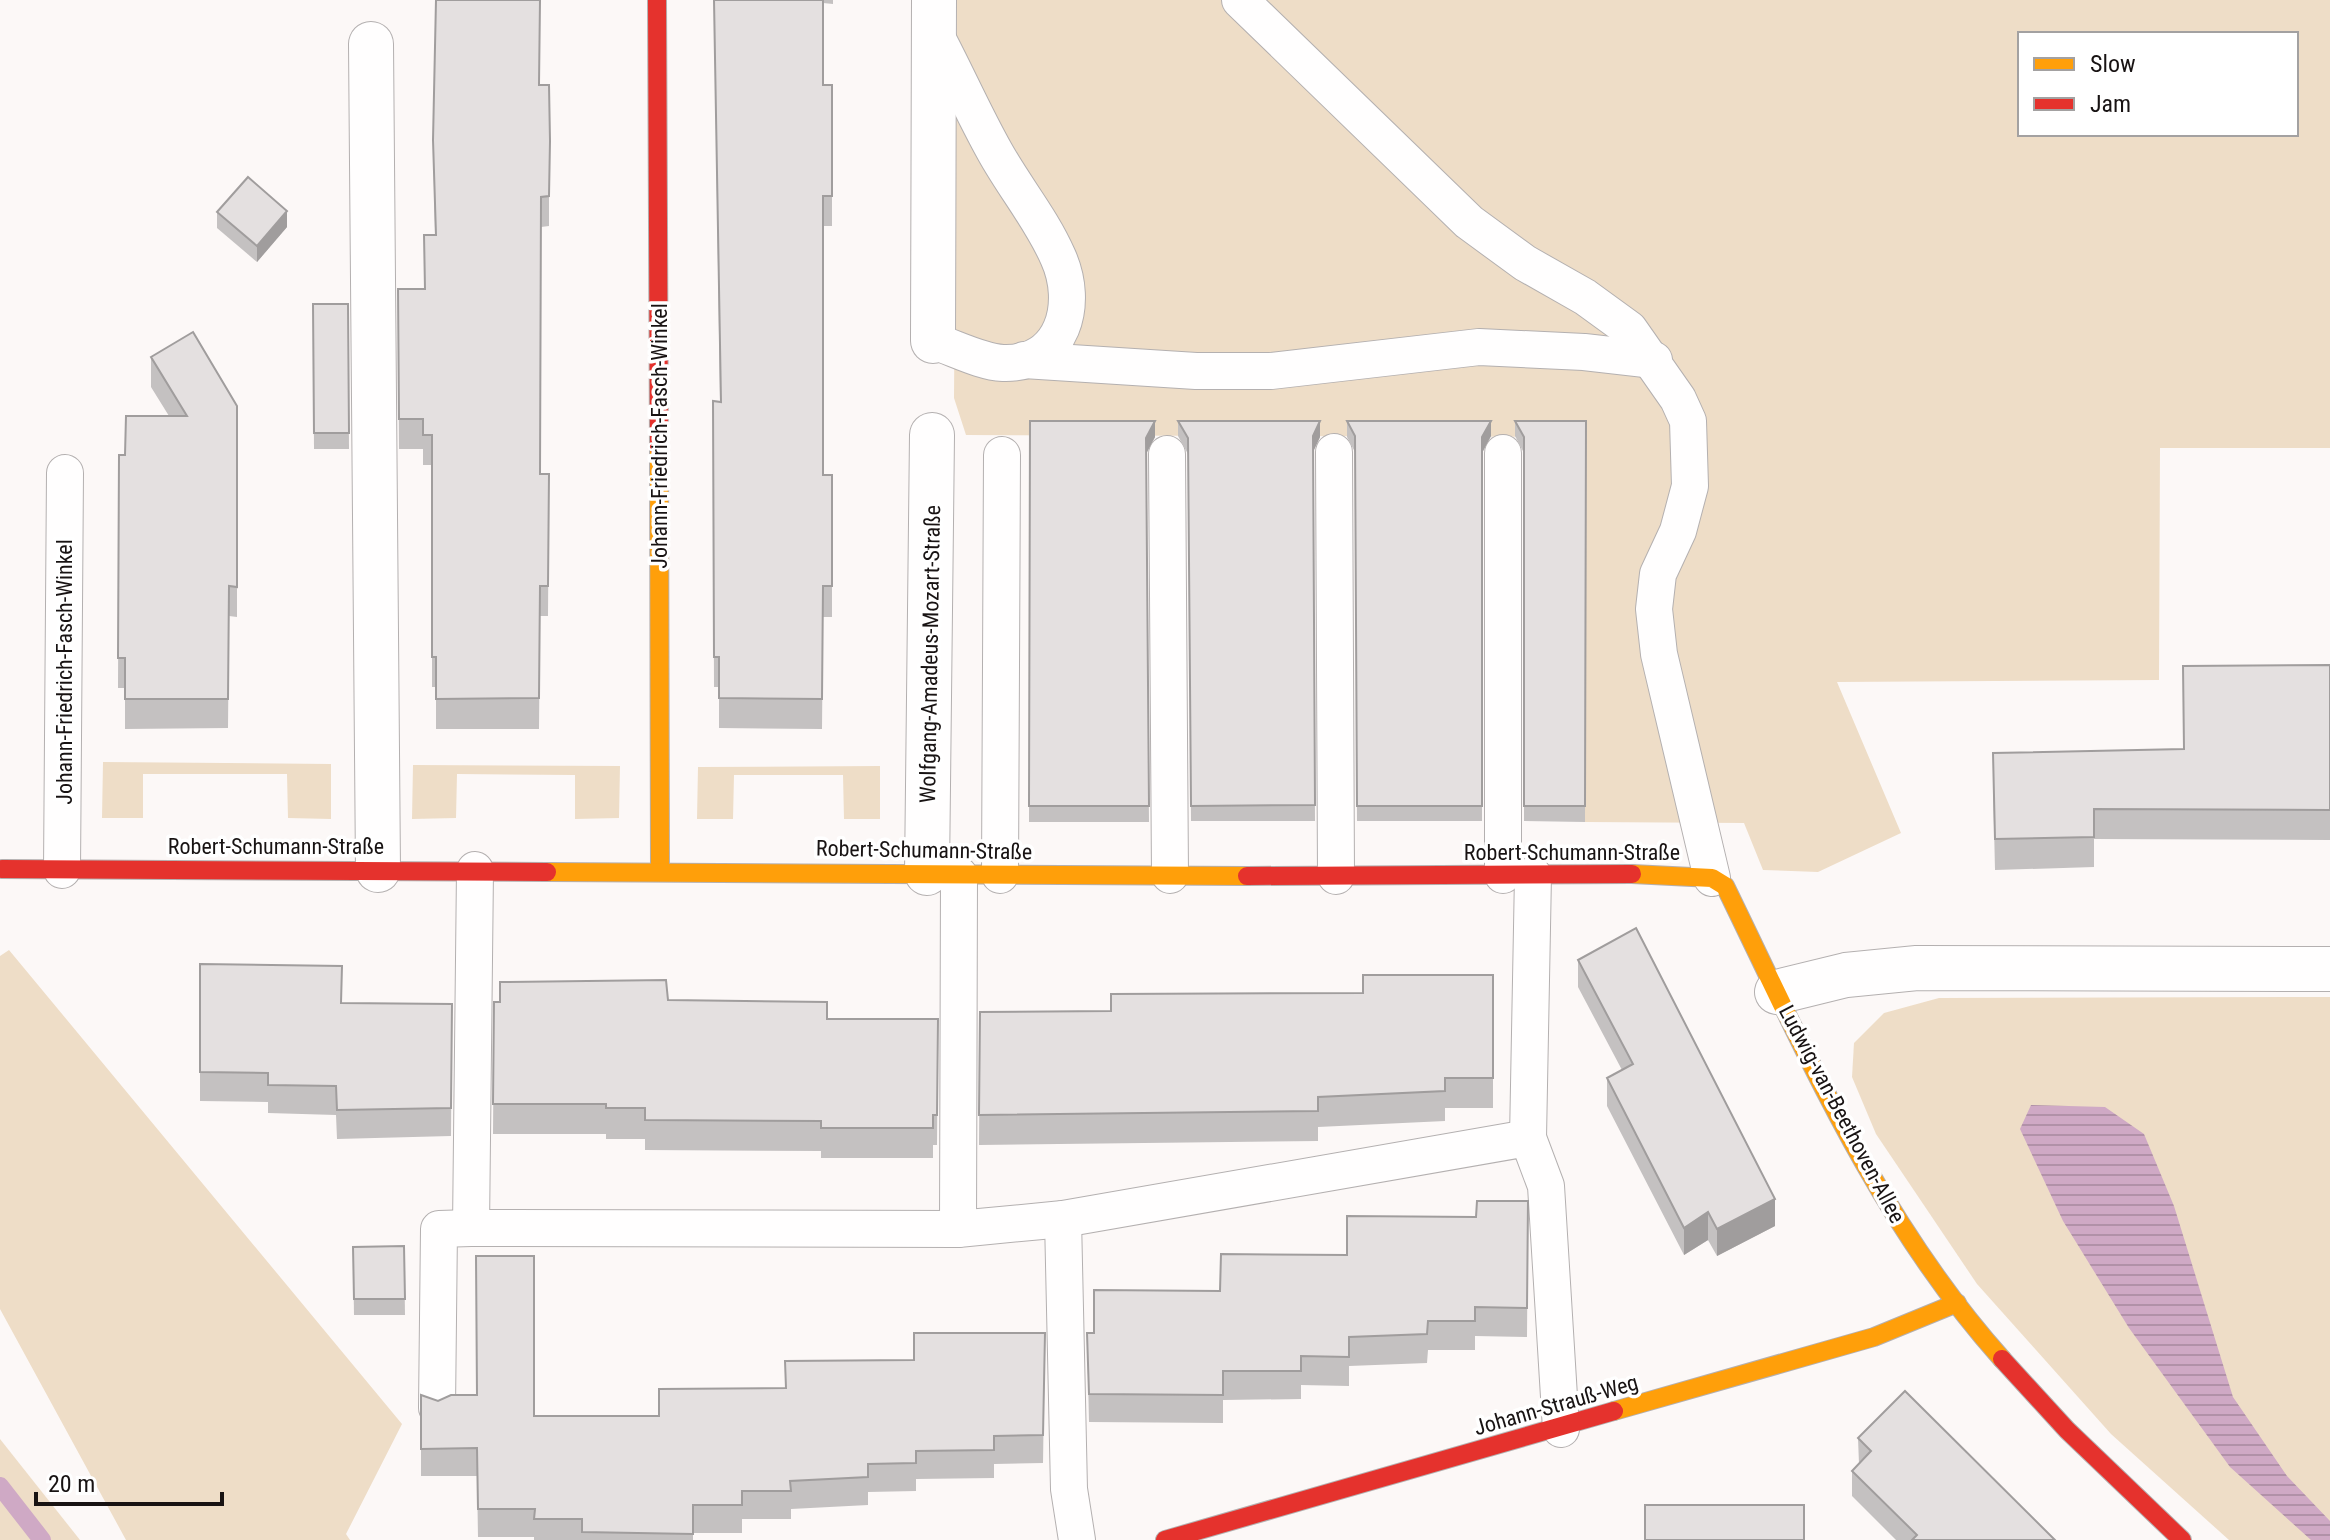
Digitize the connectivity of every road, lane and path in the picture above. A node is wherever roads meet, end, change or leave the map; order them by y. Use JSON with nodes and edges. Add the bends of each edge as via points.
{"nodes":[{"id":1,"x":657,"y":0,"type":"edge"},
{"id":2,"x":1240,"y":0,"type":"edge"},
{"id":3,"x":934,"y":16,"type":"edge"},
{"id":4,"x":371,"y":44,"type":"dead end"},
{"id":5,"x":933,"y":341,"type":"joint"},
{"id":6,"x":1024,"y":360,"type":"junction"},
{"id":7,"x":1654,"y":360,"type":"junction"},
{"id":8,"x":932,"y":435,"type":"dead end"},
{"id":9,"x":1334,"y":452,"type":"dead end"},
{"id":10,"x":1503,"y":453,"type":"dead end"},
{"id":11,"x":1167,"y":454,"type":"dead end"},
{"id":12,"x":1002,"y":455,"type":"dead end"},
{"id":13,"x":65,"y":473,"type":"dead end"},
{"id":14,"x":2,"y":869,"type":"edge"},
{"id":15,"x":62,"y":870,"type":"junction"},
{"id":16,"x":378,"y":870,"type":"junction"},
{"id":17,"x":475,"y":870,"type":"junction"},
{"id":18,"x":660,"y":871,"type":"junction"},
{"id":19,"x":943,"y":874,"type":"junction"},
{"id":20,"x":1000,"y":875,"type":"junction"},
{"id":21,"x":1170,"y":875,"type":"junction"},
{"id":22,"x":1518,"y":875,"type":"junction"},
{"id":23,"x":1336,"y":876,"type":"junction"},
{"id":24,"x":1712,"y":878,"type":"junction"},
{"id":25,"x":2330,"y":969,"type":"edge"},
{"id":26,"x":1777,"y":992,"type":"junction"},
{"id":27,"x":1528,"y":1138,"type":"junction"},
{"id":28,"x":1063,"y":1219,"type":"junction"},
{"id":29,"x":471,"y":1228,"type":"junction"},
{"id":30,"x":958,"y":1229,"type":"junction"},
{"id":31,"x":1957,"y":1303,"type":"junction"},
{"id":32,"x":437,"y":1408,"type":"edge"},
{"id":33,"x":1561,"y":1429,"type":"junction"},
{"id":34,"x":1077,"y":1540,"type":"edge"},
{"id":35,"x":1165,"y":1540,"type":"edge"},
{"id":36,"x":2182,"y":1540,"type":"edge"}],
"edges":[{"from":1,"to":18,"type":"street","name":"Johann-Friedrich-Fasch-Winkel"},
{"from":2,"to":7,"type":"lane","via":[[1469,222],[1629,329]]},
{"from":3,"to":5,"type":"street"},
{"from":3,"to":6,"type":"lane","via":[[995,152],[1059,258],[1069,292],[1058,340]]},
{"from":4,"to":16,"type":"street"},
{"from":5,"to":6,"type":"lane","via":[[1003,363]]},
{"from":6,"to":7,"type":"lane","via":[[1271,371],[1479,347]]},
{"from":7,"to":24,"type":"lane","via":[[1688,421],[1691,448],[1690,486],[1678,531],[1658,574],[1654,609],[1659,654]]},
{"from":8,"to":19,"type":"street","name":"Wolfgang-Amadeus-Mozart-Straße"},
{"from":9,"to":23,"type":"lane"},
{"from":10,"to":22,"type":"lane"},
{"from":11,"to":21,"type":"lane"},
{"from":12,"to":20,"type":"lane"},
{"from":13,"to":15,"type":"lane","name":"Johann-Friedrich-Fasch-Winkel"},
{"from":14,"to":15,"type":"street","name":"Robert-Schumann-Straße"},
{"from":15,"to":16,"type":"street","name":"Robert-Schumann-Straße"},
{"from":16,"to":17,"type":"street","name":"Robert-Schumann-Straße"},
{"from":17,"to":18,"type":"street","name":"Robert-Schumann-Straße"},
{"from":17,"to":29,"type":"lane"},
{"from":18,"to":19,"type":"street","name":"Robert-Schumann-Straße"},
{"from":19,"to":20,"type":"street","name":"Robert-Schumann-Straße"},
{"from":19,"to":30,"type":"lane"},
{"from":20,"to":21,"type":"street","name":"Robert-Schumann-Straße"},
{"from":21,"to":23,"type":"street","name":"Robert-Schumann-Straße"},
{"from":22,"to":23,"type":"street","name":"Robert-Schumann-Straße"},
{"from":22,"to":24,"type":"street","name":"Robert-Schumann-Straße"},
{"from":22,"to":27,"type":"lane"},
{"from":24,"to":26,"type":"street","via":[[1725,886]]},
{"from":25,"to":26,"type":"street","name":"Ludwig-van-Beethoven-Allee","via":[[1917,968],[1846,975]]},
{"from":26,"to":31,"type":"street","name":"Ludwig-van-Beethoven-Allee","via":[[1892,1214]]},
{"from":27,"to":28,"type":"lane"},
{"from":27,"to":33,"type":"lane","via":[[1546,1186]]},
{"from":28,"to":30,"type":"lane"},
{"from":28,"to":34,"type":"lane","via":[[1069,1489]]},
{"from":29,"to":30,"type":"lane"},
{"from":29,"to":32,"type":"lane","via":[[439,1229]]},
{"from":31,"to":33,"type":"street","name":"Johann-Strauß-Weg","via":[[1874,1337]]},
{"from":31,"to":36,"type":"street","name":"Ludwig-van-Beethoven-Allee","via":[[2045,1408]]},
{"from":33,"to":35,"type":"street","name":"Johann-Strauß-Weg"}]}
